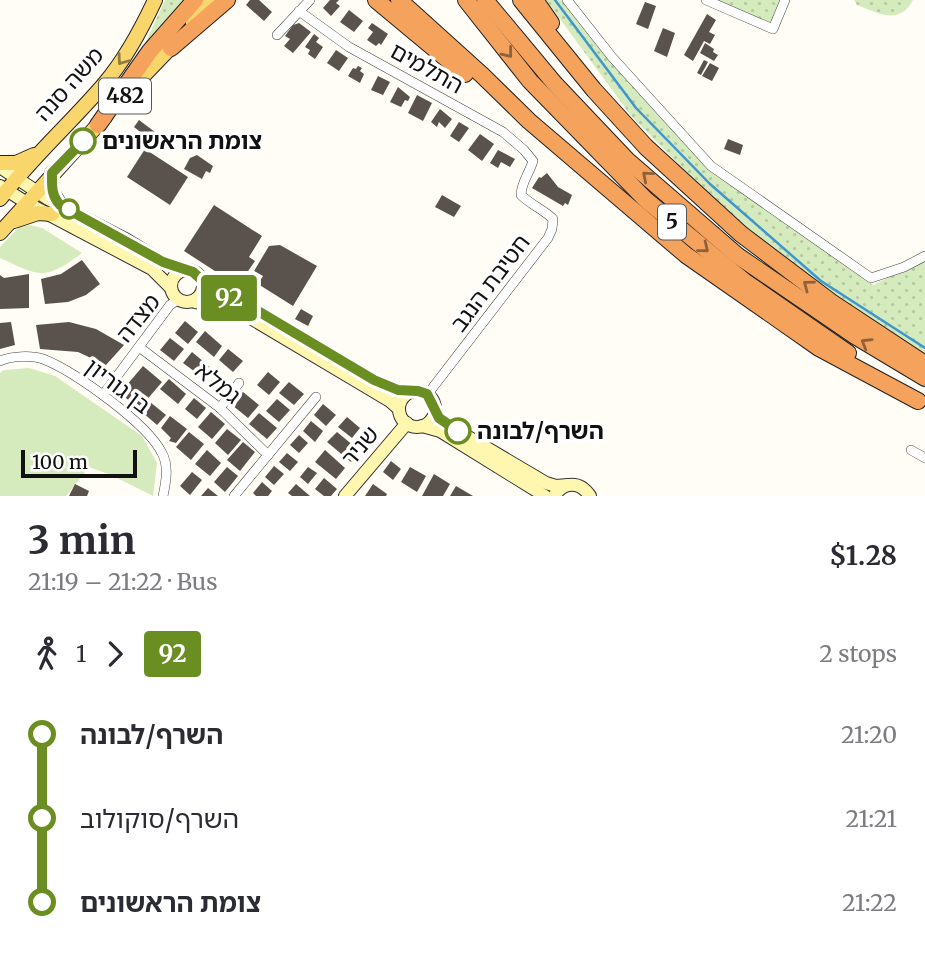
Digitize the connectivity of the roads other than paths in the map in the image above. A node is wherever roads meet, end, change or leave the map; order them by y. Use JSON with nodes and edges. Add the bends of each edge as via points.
{"nodes":[{"id":1,"x":155,"y":0,"type":"edge"},
{"id":2,"x":195,"y":0,"type":"edge"},
{"id":3,"x":212,"y":0,"type":"edge"},
{"id":4,"x":227,"y":0,"type":"edge"},
{"id":5,"x":310,"y":0,"type":"edge"},
{"id":6,"x":376,"y":0,"type":"edge"},
{"id":7,"x":399,"y":0,"type":"edge"},
{"id":8,"x":466,"y":0,"type":"edge"},
{"id":9,"x":485,"y":0,"type":"edge"},
{"id":10,"x":521,"y":0,"type":"edge"},
{"id":11,"x":535,"y":0,"type":"edge"},
{"id":12,"x":568,"y":0,"type":"edge"},
{"id":13,"x":706,"y":0,"type":"edge"},
{"id":14,"x":785,"y":0,"type":"edge"},
{"id":15,"x":299,"y":11,"type":"junction"},
{"id":16,"x":277,"y":35,"type":"dead end"},
{"id":17,"x":171,"y":48,"type":"junction"},
{"id":18,"x":594,"y":90,"type":"junction"},
{"id":19,"x":529,"y":121,"type":"junction"},
{"id":20,"x":98,"y":125,"type":"junction"},
{"id":21,"x":38,"y":153,"type":"junction"},
{"id":22,"x":533,"y":161,"type":"joint"},
{"id":23,"x":0,"y":165,"type":"edge"},
{"id":24,"x":52,"y":173,"type":"junction"},
{"id":25,"x":17,"y":178,"type":"junction"},
{"id":26,"x":37,"y":191,"type":"junction"},
{"id":27,"x":2,"y":192,"type":"edge"},
{"id":28,"x":27,"y":203,"type":"junction"},
{"id":29,"x":56,"y":209,"type":"junction"},
{"id":30,"x":5,"y":228,"type":"edge"},
{"id":31,"x":925,"y":256,"type":"edge"},
{"id":32,"x":185,"y":271,"type":"junction"},
{"id":33,"x":204,"y":283,"type":"junction"},
{"id":34,"x":170,"y":287,"type":"junction"},
{"id":35,"x":179,"y":299,"type":"junction"},
{"id":36,"x":195,"y":302,"type":"junction"},
{"id":37,"x":139,"y":347,"type":"junction"},
{"id":38,"x":0,"y":361,"type":"edge"},
{"id":39,"x":925,"y":364,"type":"edge"},
{"id":40,"x":925,"y":378,"type":"edge"},
{"id":41,"x":239,"y":383,"type":"dead end"},
{"id":42,"x":412,"y":391,"type":"junction"},
{"id":43,"x":427,"y":394,"type":"junction"},
{"id":44,"x":103,"y":396,"type":"junction"},
{"id":45,"x":316,"y":397,"type":"dead end"},
{"id":46,"x":921,"y":403,"type":"edge"},
{"id":47,"x":220,"y":408,"type":"junction"},
{"id":48,"x":399,"y":409,"type":"junction"},
{"id":49,"x":435,"y":410,"type":"junction"},
{"id":50,"x":407,"y":423,"type":"junction"},
{"id":51,"x":422,"y":426,"type":"junction"},
{"id":52,"x":911,"y":450,"type":"dead end"},
{"id":53,"x":268,"y":455,"type":"junction"},
{"id":54,"x":925,"y":458,"type":"edge"},
{"id":55,"x":568,"y":485,"type":"junction"},
{"id":56,"x":163,"y":496,"type":"edge"},
{"id":57,"x":234,"y":496,"type":"edge"},
{"id":58,"x":345,"y":496,"type":"edge"},
{"id":59,"x":545,"y":496,"type":"edge"},
{"id":60,"x":554,"y":496,"type":"edge"},
{"id":61,"x":590,"y":496,"type":"edge"}],
"edges":[{"from":1,"to":21,"type":"main road","name":"משה סנה","number":"482","one_way":true,"via":[[128,52]]},
{"from":2,"to":20,"type":"highway","via":[[150,51]]},
{"from":3,"to":17,"type":"main road","number":"482"},
{"from":4,"to":17,"type":"highway"},
{"from":5,"to":15,"type":"street"},
{"from":6,"to":19,"type":"highway"},
{"from":7,"to":19,"type":"highway"},
{"from":8,"to":46,"type":"highway","number":"5","one_way":true,"via":[[530,81],[646,200],[744,281]]},
{"from":40,"to":9,"type":"highway","number":"5","one_way":true,"via":[[855,337],[738,256],[627,160]]},
{"from":10,"to":18,"type":"highway"},
{"from":11,"to":18,"type":"highway"},
{"from":12,"to":31,"type":"street","via":[[612,57],[703,157],[744,190],[871,278]]},
{"from":13,"to":14,"type":"street","via":[[773,29]]},
{"from":15,"to":16,"type":"street"},
{"from":15,"to":22,"type":"street","name":"התלמים","via":[[349,47],[503,132]]},
{"from":17,"to":20,"type":"main road","number":"482"},
{"from":39,"to":18,"type":"highway","one_way":true,"via":[[831,302],[741,234],[646,147]]},
{"from":19,"to":46,"type":"highway","via":[[686,255],[819,348]]},
{"from":20,"to":24,"type":"main road","number":"482"},
{"from":21,"to":23,"type":"main road","via":[[25,161]]},
{"from":21,"to":25,"type":"main road","name":"משה סנה","number":"482"},
{"from":22,"to":43,"type":"street","name":"חטיבת הנגב","via":[[521,195],[553,219],[552,229]]},
{"from":23,"to":25,"type":"street"},
{"from":24,"to":26,"type":"main road","number":"482"},
{"from":24,"to":29,"type":"main road"},
{"from":25,"to":26,"type":"street"},
{"from":25,"to":27,"type":"main road","name":"משה סנה","number":"482"},
{"from":26,"to":28,"type":"main road","number":"482"},
{"from":26,"to":29,"type":"street"},
{"from":27,"to":28,"type":"street"},
{"from":28,"to":29,"type":"street"},
{"from":28,"to":30,"type":"main road","number":"482"},
{"from":29,"to":30,"type":"main road","via":[[27,215]]},
{"from":29,"to":32,"type":"street"},
{"from":29,"to":34,"type":"street","via":[[152,269]]},
{"from":32,"to":33,"type":"street"},
{"from":32,"to":34,"type":"street","via":[[172,277]]},
{"from":33,"to":36,"type":"street","via":[[202,296]]},
{"from":33,"to":42,"type":"street","via":[[374,380]]},
{"from":34,"to":35,"type":"street"},
{"from":35,"to":36,"type":"street"},
{"from":35,"to":37,"type":"street","name":"מצדה"},
{"from":36,"to":48,"type":"street","via":[[249,317]]},
{"from":37,"to":44,"type":"street","name":"מצדה"},
{"from":37,"to":47,"type":"street","name":"גמלא"},
{"from":38,"to":44,"type":"street","name":"בן גוריון","via":[[40,358]]},
{"from":41,"to":47,"type":"street"},
{"from":42,"to":43,"type":"street"},
{"from":42,"to":48,"type":"street","via":[[403,397]]},
{"from":43,"to":49,"type":"street"},
{"from":44,"to":56,"type":"street","name":"בן גוריון","via":[[148,433],[163,454],[167,478]]},
{"from":45,"to":53,"type":"street"},
{"from":47,"to":53,"type":"street","name":"גמלא"},
{"from":48,"to":50,"type":"street"},
{"from":49,"to":51,"type":"street"},
{"from":49,"to":55,"type":"street","via":[[448,425],[547,483]]},
{"from":50,"to":51,"type":"street"},
{"from":50,"to":58,"type":"street","name":"שניר"},
{"from":51,"to":59,"type":"street","via":[[440,431]]},
{"from":52,"to":54,"type":"street"},
{"from":53,"to":57,"type":"street"},
{"from":55,"to":60,"type":"street"},
{"from":55,"to":61,"type":"street","via":[[580,486]]}]}
